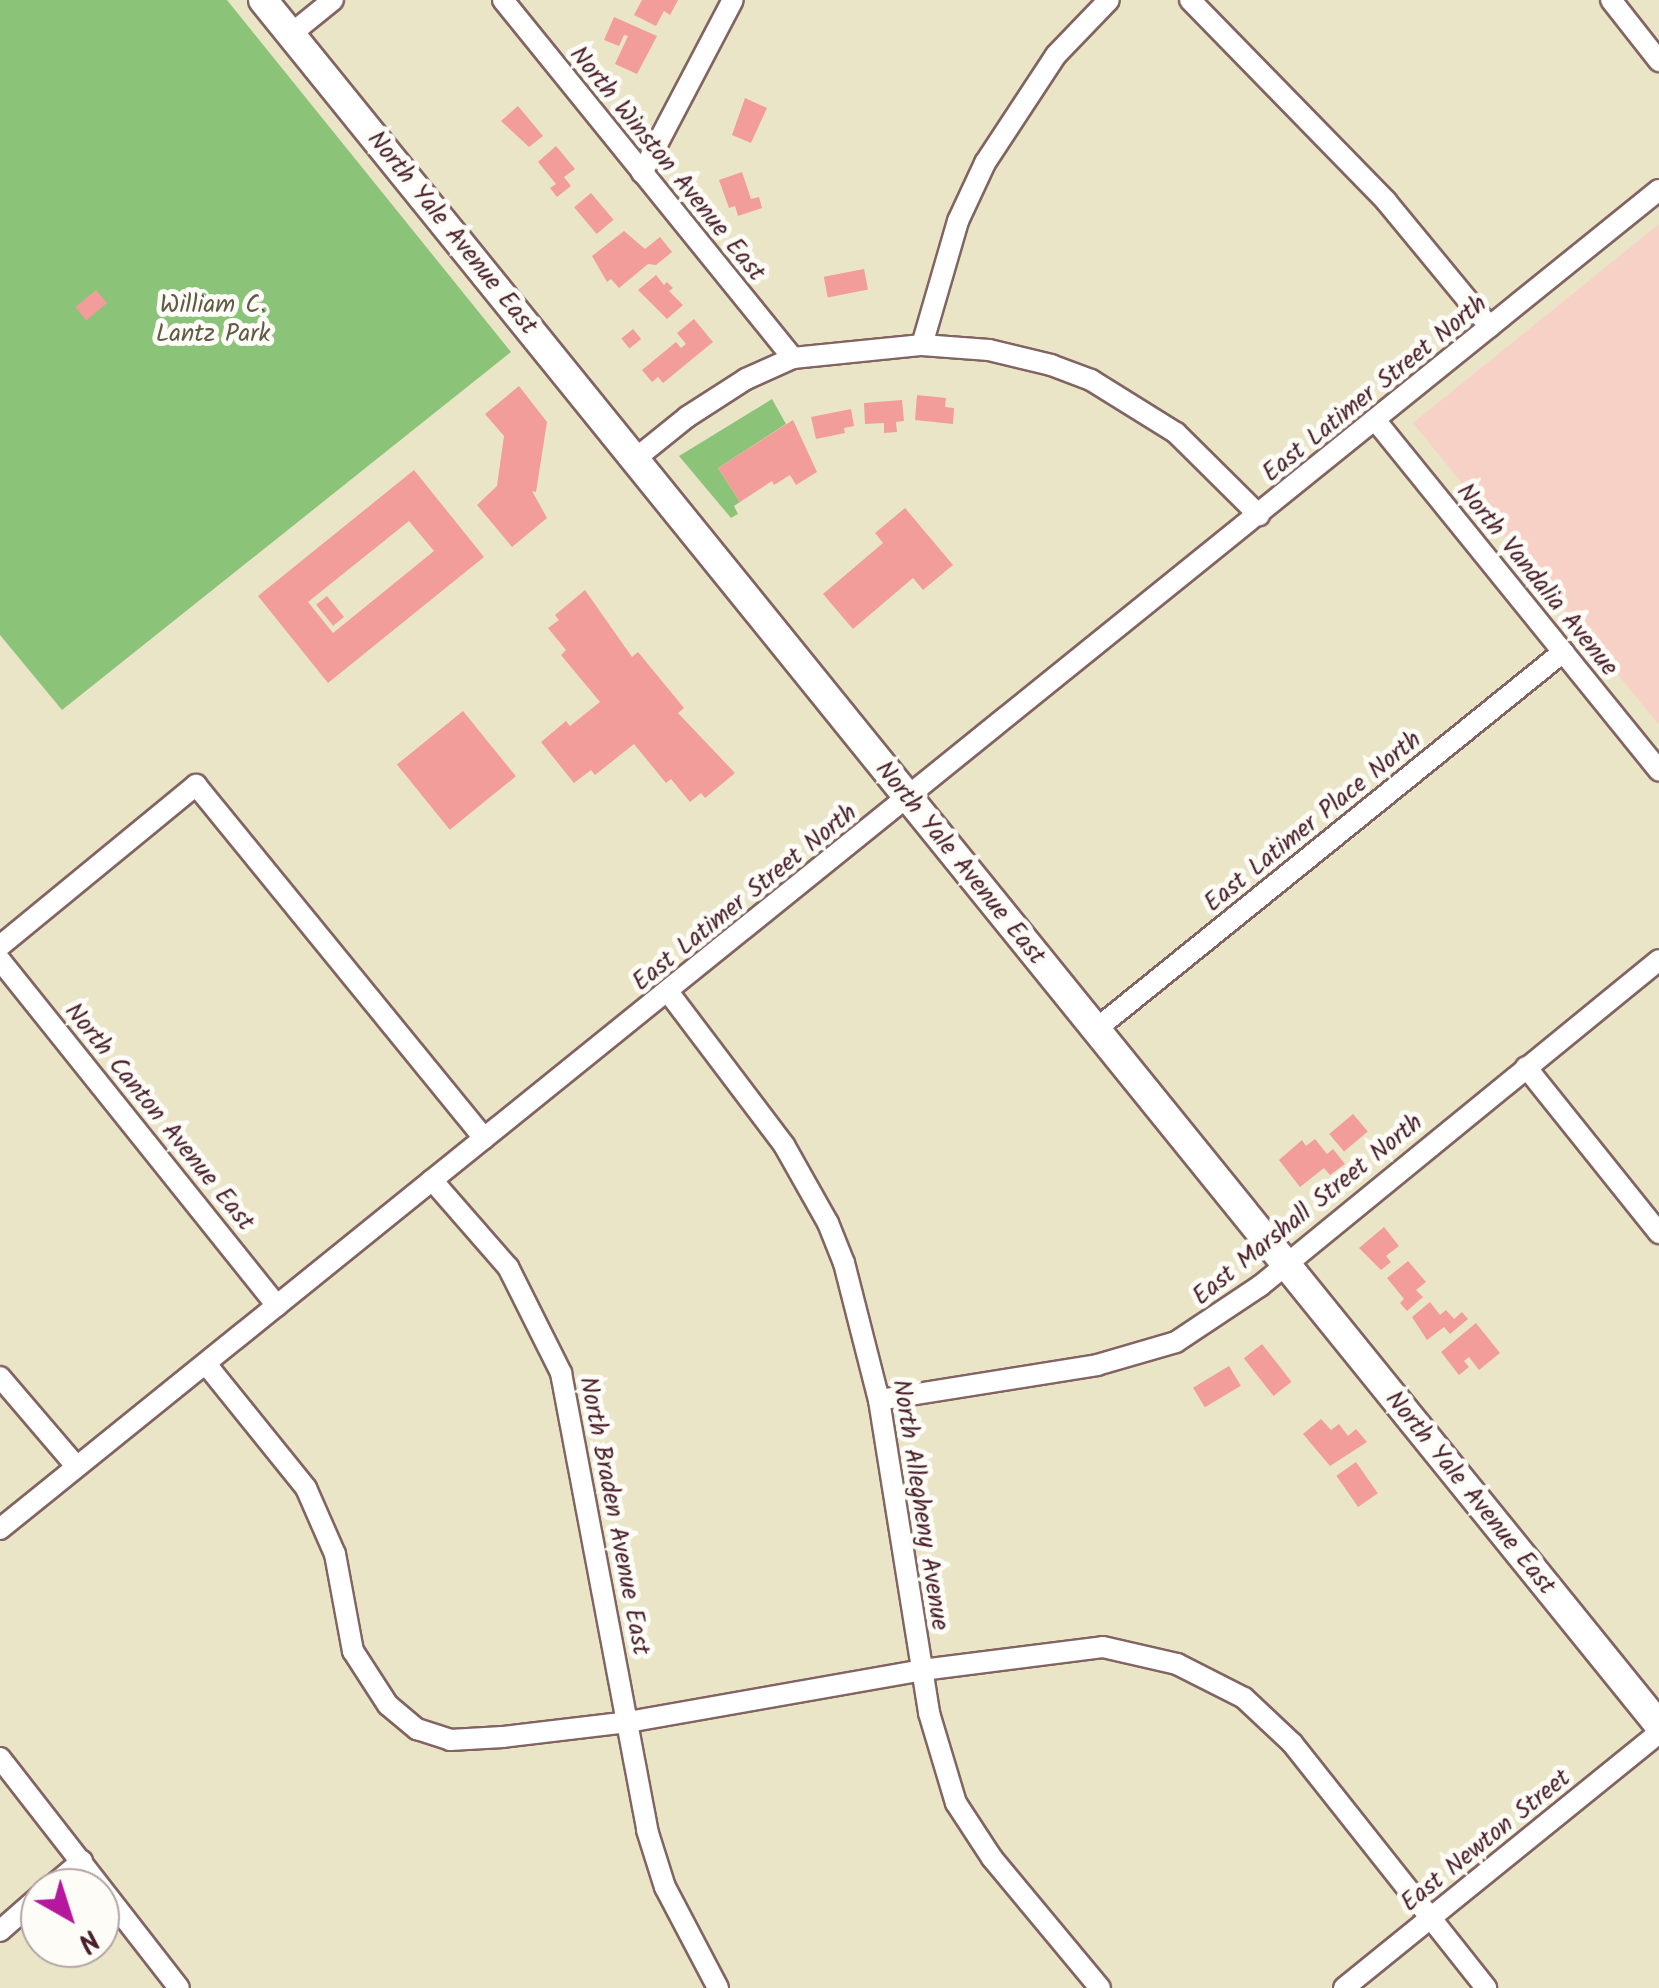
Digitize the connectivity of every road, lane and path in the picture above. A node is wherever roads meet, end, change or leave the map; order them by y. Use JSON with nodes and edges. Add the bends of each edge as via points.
{"nodes":[{"id":1,"x":263,"y":0,"type":"edge"},
{"id":2,"x":333,"y":0,"type":"edge"},
{"id":3,"x":503,"y":0,"type":"edge"},
{"id":4,"x":733,"y":0,"type":"edge"},
{"id":5,"x":1109,"y":0,"type":"edge"},
{"id":6,"x":1190,"y":0,"type":"edge"},
{"id":7,"x":1611,"y":0,"type":"edge"},
{"id":8,"x":291,"y":34,"type":"junction"},
{"id":9,"x":1659,"y":61,"type":"edge"},
{"id":10,"x":642,"y":174,"type":"junction"},
{"id":11,"x":1659,"y":190,"type":"edge"},
{"id":12,"x":1490,"y":327,"type":"junction"},
{"id":13,"x":922,"y":345,"type":"junction"},
{"id":14,"x":793,"y":358,"type":"junction"},
{"id":15,"x":1376,"y":421,"type":"junction"},
{"id":16,"x":635,"y":459,"type":"junction"},
{"id":17,"x":1260,"y":515,"type":"junction"},
{"id":18,"x":1563,"y":652,"type":"junction"},
{"id":19,"x":1659,"y":771,"type":"edge"},
{"id":20,"x":908,"y":798,"type":"junction"},
{"id":21,"x":0,"y":946,"type":"edge"},
{"id":22,"x":0,"y":960,"type":"edge"},
{"id":23,"x":1659,"y":960,"type":"edge"},
{"id":24,"x":669,"y":993,"type":"junction"},
{"id":25,"x":1095,"y":1030,"type":"junction"},
{"id":26,"x":1526,"y":1068,"type":"junction"},
{"id":27,"x":484,"y":1138,"type":"junction"},
{"id":28,"x":432,"y":1180,"type":"junction"},
{"id":29,"x":1659,"y":1233,"type":"edge"},
{"id":30,"x":1284,"y":1265,"type":"junction"},
{"id":31,"x":277,"y":1306,"type":"junction"},
{"id":32,"x":206,"y":1364,"type":"junction"},
{"id":33,"x":0,"y":1377,"type":"edge"},
{"id":34,"x":878,"y":1400,"type":"junction"},
{"id":35,"x":76,"y":1466,"type":"junction"},
{"id":36,"x":0,"y":1529,"type":"edge"},
{"id":37,"x":922,"y":1670,"type":"junction"},
{"id":38,"x":628,"y":1722,"type":"junction"},
{"id":39,"x":1659,"y":1729,"type":"edge"},
{"id":40,"x":0,"y":1758,"type":"edge"},
{"id":41,"x":82,"y":1861,"type":"junction"},
{"id":42,"x":74,"y":1868,"type":"edge"},
{"id":43,"x":20,"y":1913,"type":"edge"},
{"id":44,"x":1431,"y":1918,"type":"junction"},
{"id":45,"x":0,"y":1930,"type":"edge"},
{"id":46,"x":179,"y":1988,"type":"edge"},
{"id":47,"x":718,"y":1988,"type":"edge"},
{"id":48,"x":1100,"y":1988,"type":"edge"},
{"id":49,"x":1344,"y":1988,"type":"edge"},
{"id":50,"x":1486,"y":1988,"type":"edge"}],
"edges":[{"from":1,"to":8,"type":"main road","name":"North Yale Avenue East"},
{"from":2,"to":8,"type":"street"},
{"from":3,"to":10,"type":"street","name":"North Winston Avenue East"},
{"from":4,"to":10,"type":"street"},
{"from":5,"to":13,"type":"street","via":[[1056,56],[985,163],[958,221]]},
{"from":6,"to":12,"type":"street","via":[[1386,202]]},
{"from":7,"to":9,"type":"street"},
{"from":8,"to":16,"type":"main road","name":"North Yale Avenue East"},
{"from":10,"to":14,"type":"street","name":"North Winston Avenue East"},
{"from":11,"to":12,"type":"street","name":"East Latimer Street North"},
{"from":12,"to":15,"type":"street","name":"East Latimer Street North"},
{"from":13,"to":14,"type":"street"},
{"from":13,"to":17,"type":"street","via":[[988,350],[1091,380],[1176,433]]},
{"from":14,"to":16,"type":"street","via":[[731,388]]},
{"from":15,"to":17,"type":"street","name":"East Latimer Street North"},
{"from":15,"to":18,"type":"street","name":"North Vandalia Avenue"},
{"from":16,"to":20,"type":"main road","name":"North Yale Avenue East"},
{"from":17,"to":20,"type":"street","name":"East Latimer Street North"},
{"from":18,"to":19,"type":"street","name":"North Vandalia Avenue"},
{"from":18,"to":25,"type":"street","name":"East Latimer Place North"},
{"from":20,"to":24,"type":"street","name":"East Latimer Street North"},
{"from":20,"to":25,"type":"main road","name":"North Yale Avenue East"},
{"from":21,"to":27,"type":"street","via":[[196,785]]},
{"from":22,"to":31,"type":"street","name":"North Canton Avenue East"},
{"from":23,"to":26,"type":"street","name":"East Marshall Street North"},
{"from":24,"to":27,"type":"street","name":"East Latimer Street North"},
{"from":24,"to":34,"type":"street","name":"North Allegheny Avenue","via":[[784,1145],[828,1222]]},
{"from":25,"to":30,"type":"main road","name":"North Yale Avenue East"},
{"from":26,"to":29,"type":"street"},
{"from":26,"to":30,"type":"street","name":"East Marshall Street North"},
{"from":27,"to":28,"type":"street","name":"East Latimer Street North"},
{"from":28,"to":31,"type":"street","name":"East Latimer Street North"},
{"from":28,"to":38,"type":"street","name":"North Braden Avenue East","via":[[508,1267],[561,1373]]},
{"from":30,"to":34,"type":"street","name":"East Marshall Street North","via":[[1220,1315],[1142,1355]]},
{"from":30,"to":39,"type":"main road","name":"North Yale Avenue East"},
{"from":31,"to":32,"type":"street","name":"East Latimer Street North"},
{"from":32,"to":35,"type":"street","name":"East Latimer Street North"},
{"from":32,"to":38,"type":"street","via":[[306,1488],[336,1554],[354,1652],[403,1721],[466,1741]]},
{"from":33,"to":35,"type":"street"},
{"from":34,"to":37,"type":"street","name":"North Allegheny Avenue"},
{"from":35,"to":36,"type":"street","name":"East Latimer Street North"},
{"from":37,"to":38,"type":"street"},
{"from":37,"to":44,"type":"street","name":"North Allegheny Avenue","via":[[1103,1647],[1177,1664],[1223,1684],[1292,1744]]},
{"from":37,"to":48,"type":"street","via":[[943,1772],[966,1822]]},
{"from":38,"to":47,"type":"street","via":[[665,1887]]},
{"from":39,"to":44,"type":"street","name":"East Newton Street"},
{"from":40,"to":41,"type":"street"},
{"from":41,"to":42,"type":"street"},
{"from":41,"to":46,"type":"street"},
{"from":43,"to":45,"type":"street"},
{"from":44,"to":49,"type":"street","name":"East Newton Street"},
{"from":44,"to":50,"type":"street","name":"North Allegheny Avenue"}]}
